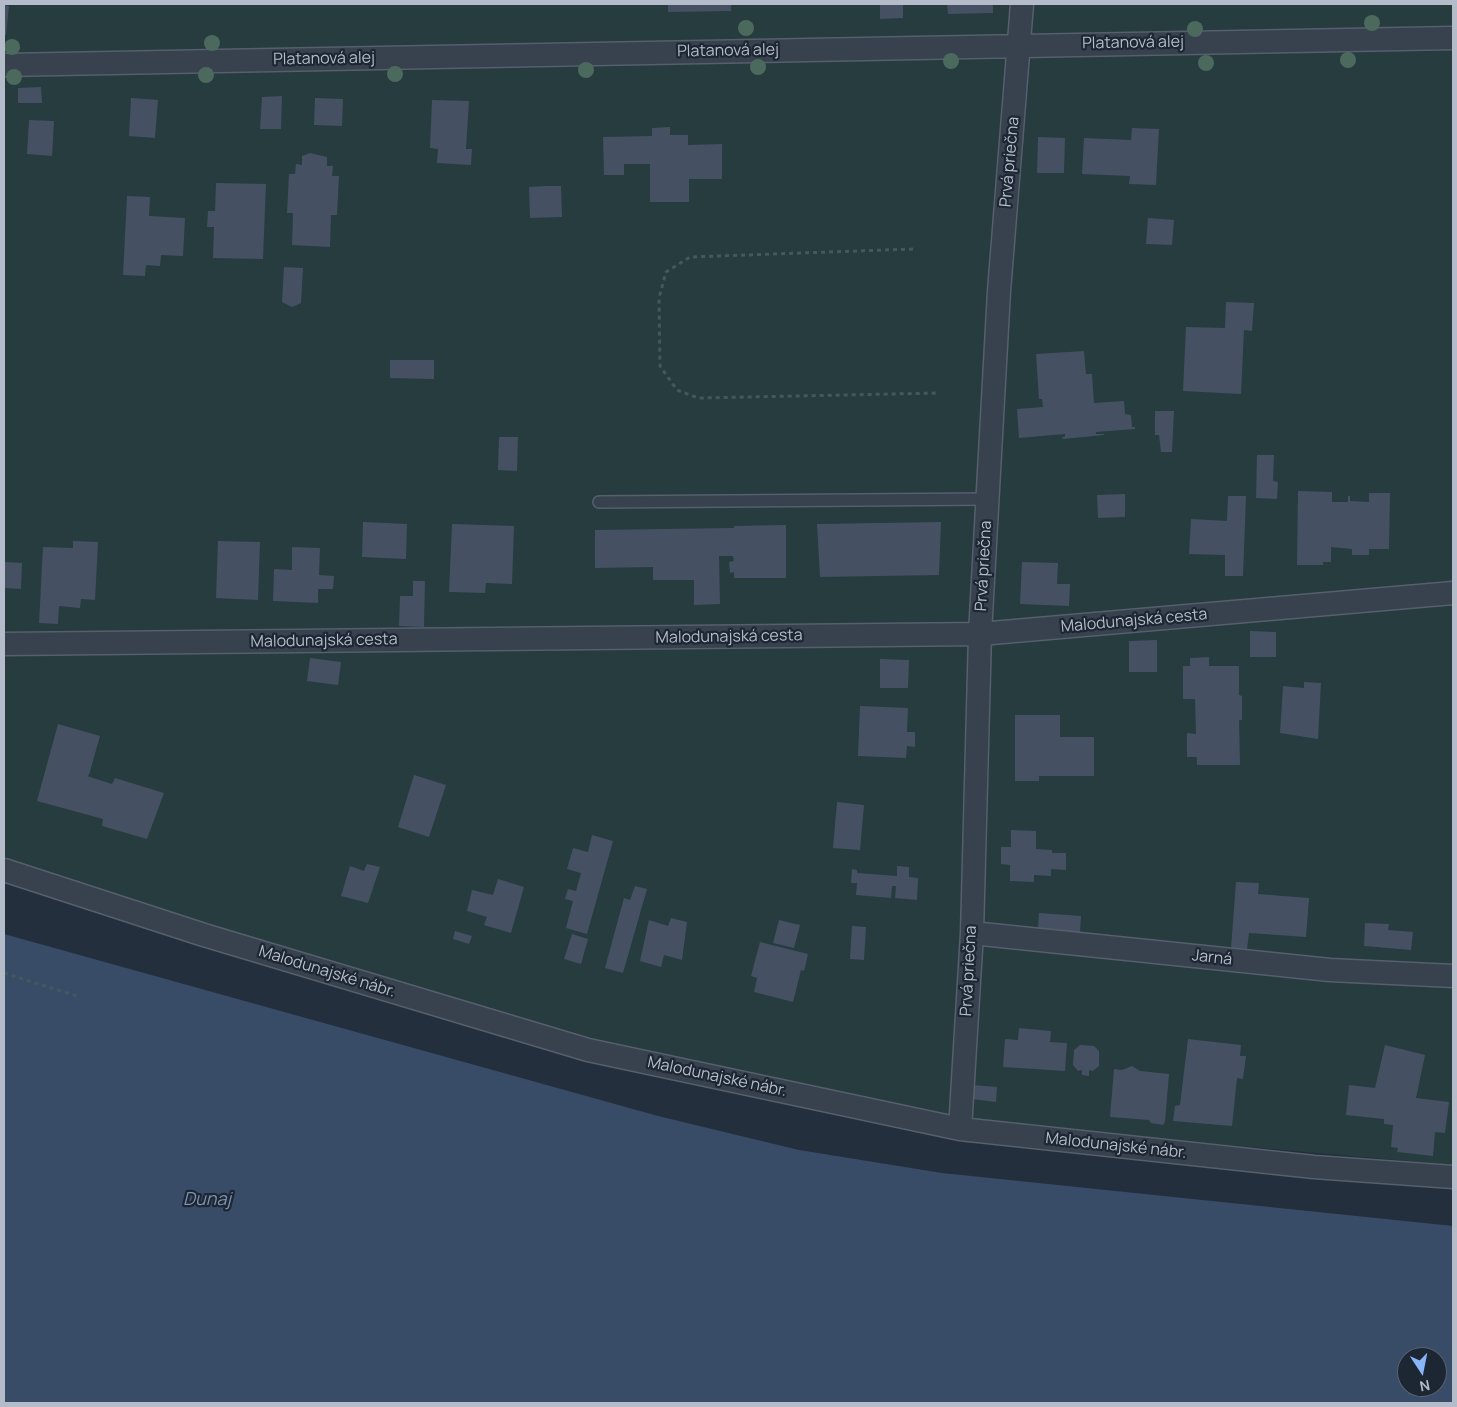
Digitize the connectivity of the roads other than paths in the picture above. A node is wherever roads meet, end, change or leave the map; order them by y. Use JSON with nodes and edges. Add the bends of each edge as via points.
{"nodes":[{"id":1,"x":1022,"y":4,"type":"edge"},
{"id":2,"x":1453,"y":38,"type":"edge"},
{"id":3,"x":1019,"y":45,"type":"junction"},
{"id":4,"x":4,"y":65,"type":"edge"},
{"id":5,"x":987,"y":499,"type":"junction"},
{"id":6,"x":599,"y":502,"type":"dead end"},
{"id":7,"x":1453,"y":593,"type":"edge"},
{"id":8,"x":980,"y":634,"type":"junction"},
{"id":9,"x":4,"y":644,"type":"edge"},
{"id":10,"x":4,"y":870,"type":"edge"},
{"id":11,"x":972,"y":933,"type":"junction"},
{"id":12,"x":1453,"y":976,"type":"edge"},
{"id":13,"x":960,"y":1129,"type":"junction"},
{"id":14,"x":1453,"y":1178,"type":"edge"}],
"edges":[{"from":1,"to":3,"type":"street","name":"Prvá priečna"},
{"from":2,"to":3,"type":"street","name":"Platanová alej"},
{"from":3,"to":4,"type":"street","name":"Platanová alej"},
{"from":3,"to":5,"type":"street","name":"Prvá priečna","via":[[999,291]]},
{"from":5,"to":6,"type":"lane"},
{"from":5,"to":8,"type":"street","name":"Prvá priečna"},
{"from":7,"to":8,"type":"street","name":"Malodunajská cesta"},
{"from":8,"to":9,"type":"street","name":"Malodunajská cesta"},
{"from":8,"to":11,"type":"street","name":"Prvá priečna"},
{"from":10,"to":13,"type":"street","name":"Malodunajské nábr.","via":[[204,935],[588,1050]]},
{"from":11,"to":12,"type":"street","name":"Jarná","via":[[1330,970]]},
{"from":11,"to":13,"type":"street","name":"Prvá priečna"},
{"from":13,"to":14,"type":"street","name":"Malodunajské nábr.","via":[[1314,1167]]}]}
